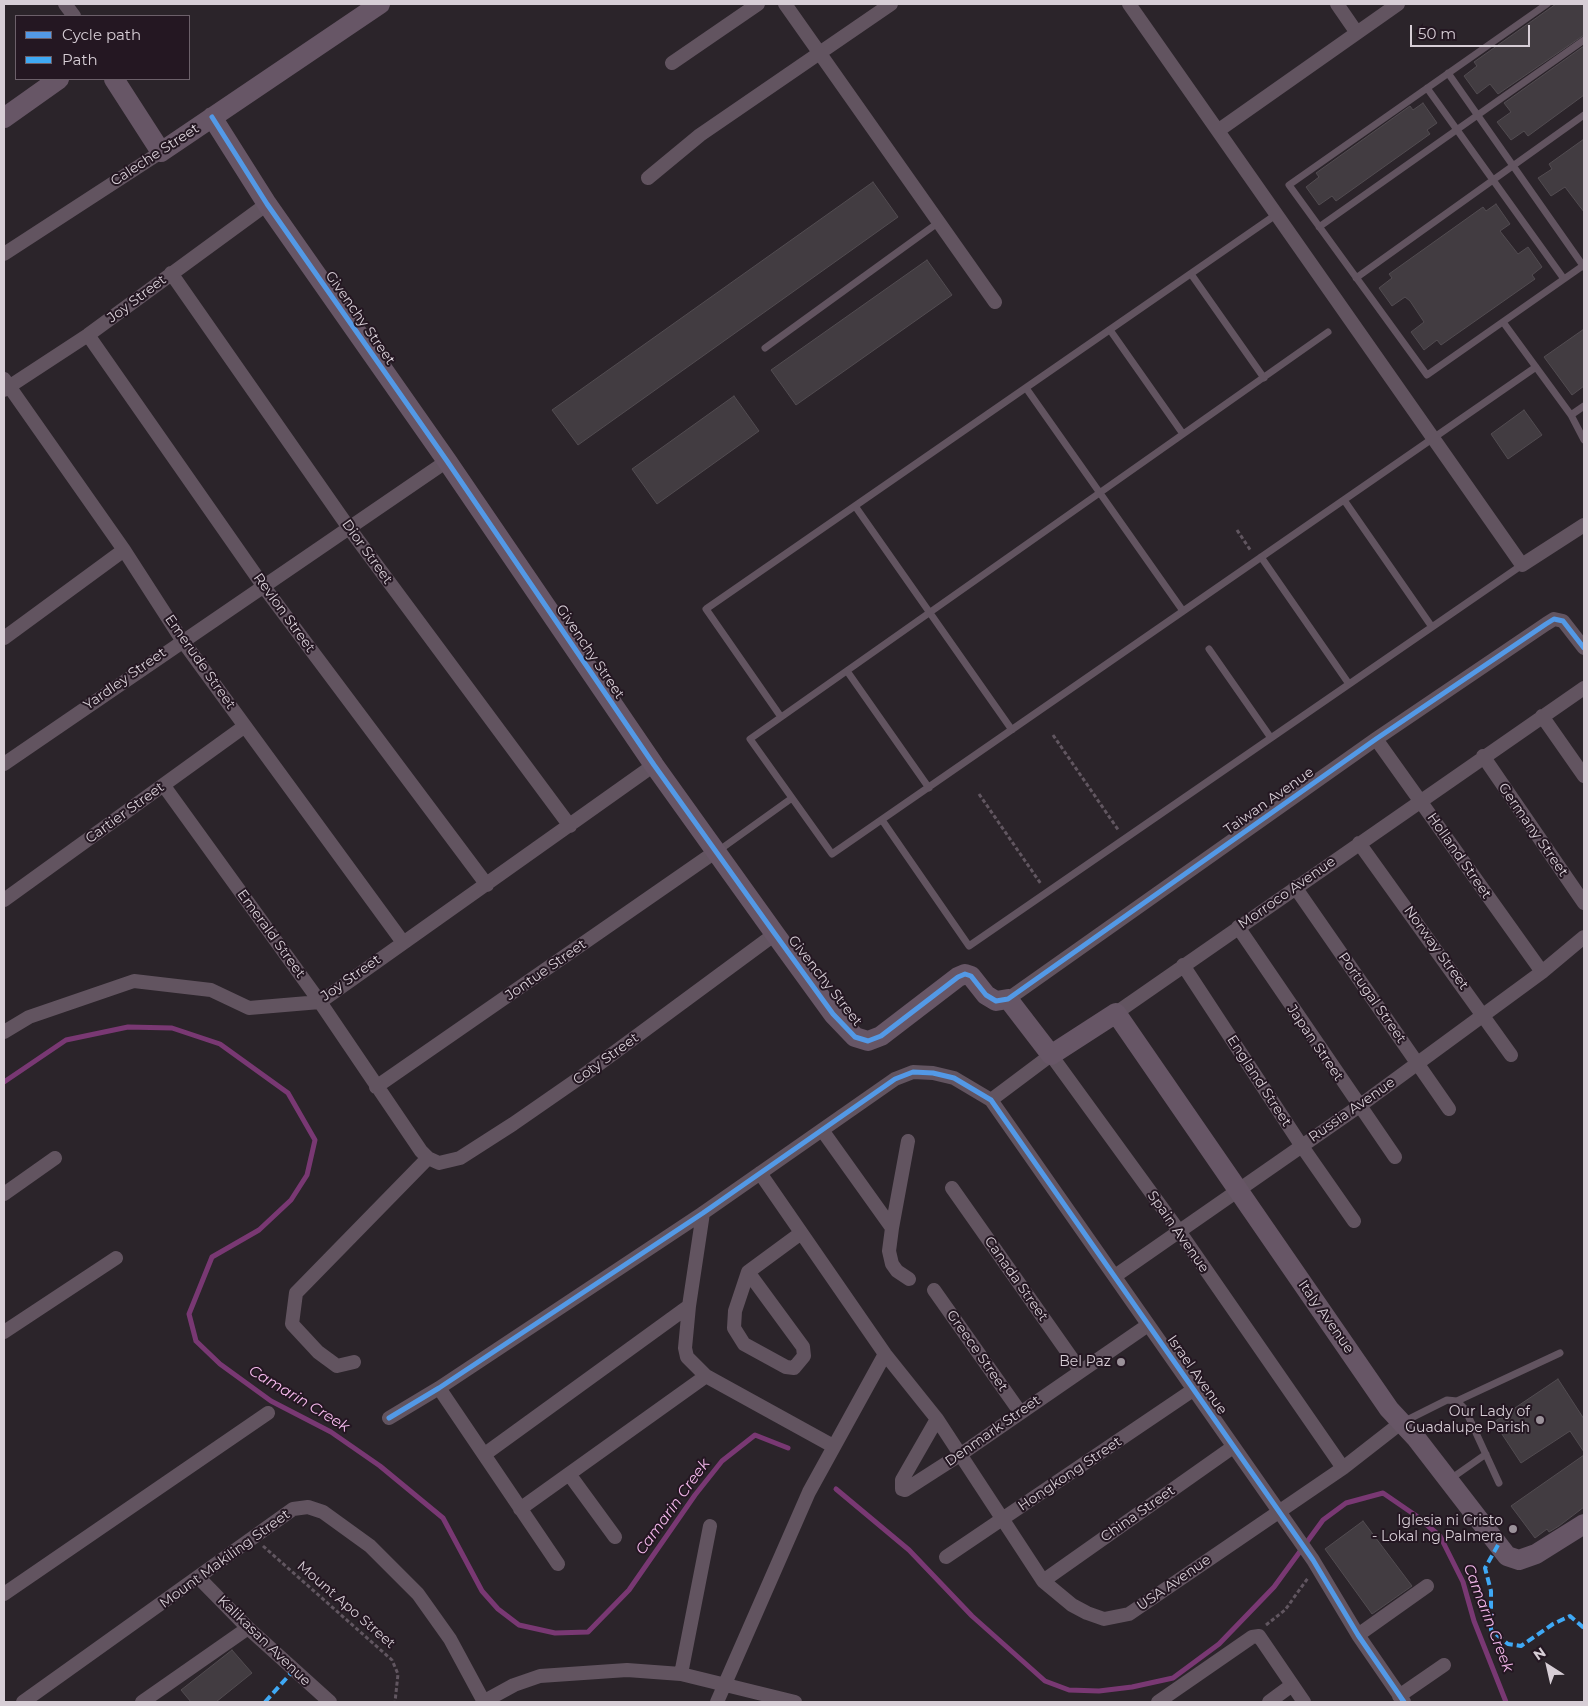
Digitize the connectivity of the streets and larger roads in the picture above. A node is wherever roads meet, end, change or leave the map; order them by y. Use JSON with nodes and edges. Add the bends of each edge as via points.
{"nodes":[{"id":1,"x":65,"y":4,"type":"edge"},
{"id":2,"x":380,"y":4,"type":"edge"},
{"id":3,"x":758,"y":4,"type":"edge"},
{"id":4,"x":785,"y":4,"type":"edge"},
{"id":5,"x":891,"y":4,"type":"edge"},
{"id":6,"x":1129,"y":4,"type":"edge"},
{"id":7,"x":1337,"y":4,"type":"edge"},
{"id":8,"x":1398,"y":4,"type":"edge"},
{"id":9,"x":73,"y":15,"type":"edge"},
{"id":10,"x":1358,"y":32,"type":"junction"},
{"id":11,"x":819,"y":53,"type":"junction"},
{"id":12,"x":672,"y":62,"type":"dead end"},
{"id":13,"x":58,"y":80,"type":"edge"},
{"id":14,"x":115,"y":80,"type":"edge"},
{"id":15,"x":4,"y":118,"type":"edge"},
{"id":16,"x":212,"y":118,"type":"junction"},
{"id":17,"x":1219,"y":130,"type":"junction"},
{"id":18,"x":161,"y":152,"type":"junction"},
{"id":19,"x":648,"y":178,"type":"dead end"},
{"id":20,"x":267,"y":204,"type":"junction"},
{"id":21,"x":4,"y":254,"type":"edge"},
{"id":22,"x":171,"y":273,"type":"junction"},
{"id":23,"x":995,"y":302,"type":"dead end"},
{"id":24,"x":88,"y":335,"type":"junction"},
{"id":25,"x":6,"y":385,"type":"edge"},
{"id":26,"x":446,"y":461,"type":"junction"},
{"id":27,"x":1584,"y":525,"type":"edge"},
{"id":28,"x":349,"y":528,"type":"junction"},
{"id":29,"x":124,"y":550,"type":"junction"},
{"id":30,"x":264,"y":587,"type":"junction"},
{"id":31,"x":4,"y":638,"type":"edge"},
{"id":32,"x":182,"y":640,"type":"junction"},
{"id":33,"x":1584,"y":648,"type":"edge"},
{"id":34,"x":1584,"y":688,"type":"edge"},
{"id":35,"x":1542,"y":716,"type":"junction"},
{"id":36,"x":245,"y":726,"type":"junction"},
{"id":37,"x":1376,"y":740,"type":"junction"},
{"id":38,"x":1483,"y":756,"type":"junction"},
{"id":39,"x":4,"y":764,"type":"edge"},
{"id":40,"x":654,"y":765,"type":"junction"},
{"id":41,"x":1584,"y":776,"type":"edge"},
{"id":42,"x":164,"y":786,"type":"junction"},
{"id":43,"x":1420,"y":801,"type":"junction"},
{"id":44,"x":570,"y":826,"type":"junction"},
{"id":45,"x":1359,"y":843,"type":"junction"},
{"id":46,"x":716,"y":852,"type":"junction"},
{"id":47,"x":487,"y":885,"type":"junction"},
{"id":48,"x":1295,"y":887,"type":"junction"},
{"id":49,"x":4,"y":900,"type":"edge"},
{"id":50,"x":1584,"y":903,"type":"edge"},
{"id":51,"x":1238,"y":928,"type":"junction"},
{"id":52,"x":775,"y":934,"type":"junction"},
{"id":53,"x":1584,"y":937,"type":"edge"},
{"id":54,"x":402,"y":941,"type":"junction"},
{"id":55,"x":1184,"y":965,"type":"junction"},
{"id":56,"x":1542,"y":972,"type":"junction"},
{"id":57,"x":1008,"y":999,"type":"junction"},
{"id":58,"x":320,"y":1002,"type":"junction"},
{"id":59,"x":1116,"y":1012,"type":"junction"},
{"id":60,"x":1484,"y":1015,"type":"junction"},
{"id":61,"x":4,"y":1032,"type":"edge"},
{"id":62,"x":1511,"y":1054,"type":"dead end"},
{"id":63,"x":1051,"y":1056,"type":"junction"},
{"id":64,"x":1418,"y":1063,"type":"junction"},
{"id":65,"x":376,"y":1087,"type":"junction"},
{"id":66,"x":991,"y":1100,"type":"junction"},
{"id":67,"x":1358,"y":1107,"type":"junction"},
{"id":68,"x":1449,"y":1109,"type":"dead end"},
{"id":69,"x":822,"y":1130,"type":"junction"},
{"id":70,"x":908,"y":1141,"type":"dead end"},
{"id":71,"x":1301,"y":1145,"type":"junction"},
{"id":72,"x":1394,"y":1157,"type":"dead end"},
{"id":73,"x":55,"y":1158,"type":"dead end"},
{"id":74,"x":428,"y":1158,"type":"junction"},
{"id":75,"x":760,"y":1172,"type":"junction"},
{"id":76,"x":952,"y":1188,"type":"dead end"},
{"id":77,"x":1238,"y":1190,"type":"junction"},
{"id":78,"x":4,"y":1194,"type":"edge"},
{"id":79,"x":702,"y":1213,"type":"junction"},
{"id":80,"x":1354,"y":1221,"type":"dead end"},
{"id":81,"x":892,"y":1228,"type":"junction"},
{"id":82,"x":1179,"y":1231,"type":"junction"},
{"id":83,"x":801,"y":1233,"type":"junction"},
{"id":84,"x":116,"y":1258,"type":"dead end"},
{"id":85,"x":748,"y":1272,"type":"junction"},
{"id":86,"x":1114,"y":1276,"type":"junction"},
{"id":87,"x":909,"y":1279,"type":"dead end"},
{"id":88,"x":934,"y":1290,"type":"dead end"},
{"id":89,"x":689,"y":1306,"type":"junction"},
{"id":90,"x":1148,"y":1325,"type":"junction"},
{"id":91,"x":4,"y":1332,"type":"edge"},
{"id":92,"x":885,"y":1354,"type":"junction"},
{"id":93,"x":354,"y":1362,"type":"dead end"},
{"id":94,"x":1080,"y":1370,"type":"junction"},
{"id":95,"x":706,"y":1376,"type":"junction"},
{"id":96,"x":440,"y":1388,"type":"junction"},
{"id":97,"x":1193,"y":1390,"type":"junction"},
{"id":98,"x":1020,"y":1412,"type":"junction"},
{"id":99,"x":268,"y":1413,"type":"dead end"},
{"id":100,"x":389,"y":1418,"type":"dead end"},
{"id":101,"x":937,"y":1419,"type":"junction"},
{"id":102,"x":1402,"y":1422,"type":"junction"},
{"id":103,"x":1233,"y":1447,"type":"junction"},
{"id":104,"x":830,"y":1452,"type":"junction"},
{"id":105,"x":485,"y":1454,"type":"junction"},
{"id":106,"x":961,"y":1454,"type":"junction"},
{"id":107,"x":1343,"y":1468,"type":"junction"},
{"id":108,"x":569,"y":1474,"type":"junction"},
{"id":109,"x":520,"y":1509,"type":"junction"},
{"id":110,"x":1279,"y":1511,"type":"junction"},
{"id":111,"x":1002,"y":1520,"type":"junction"},
{"id":112,"x":710,"y":1526,"type":"dead end"},
{"id":113,"x":1577,"y":1529,"type":"edge"},
{"id":114,"x":615,"y":1537,"type":"dead end"},
{"id":115,"x":946,"y":1557,"type":"dead end"},
{"id":116,"x":558,"y":1564,"type":"dead end"},
{"id":117,"x":199,"y":1578,"type":"junction"},
{"id":118,"x":1043,"y":1581,"type":"junction"},
{"id":119,"x":1427,"y":1586,"type":"dead end"},
{"id":120,"x":4,"y":1594,"type":"edge"},
{"id":121,"x":248,"y":1628,"type":"junction"},
{"id":122,"x":1358,"y":1635,"type":"junction"},
{"id":123,"x":1444,"y":1665,"type":"dead end"},
{"id":124,"x":681,"y":1674,"type":"junction"},
{"id":125,"x":726,"y":1684,"type":"junction"},
{"id":126,"x":1292,"y":1685,"type":"junction"},
{"id":127,"x":1401,"y":1699,"type":"edge"},
{"id":128,"x":23,"y":1702,"type":"edge"},
{"id":129,"x":142,"y":1702,"type":"edge"},
{"id":130,"x":330,"y":1702,"type":"edge"},
{"id":131,"x":483,"y":1702,"type":"edge"},
{"id":132,"x":717,"y":1702,"type":"edge"},
{"id":133,"x":795,"y":1702,"type":"edge"},
{"id":134,"x":1158,"y":1702,"type":"edge"},
{"id":135,"x":1269,"y":1702,"type":"edge"},
{"id":136,"x":1304,"y":1702,"type":"edge"}],
"edges":[{"from":1,"to":9,"type":"street"},
{"from":2,"to":16,"type":"street","name":"Caleche Street"},
{"from":3,"to":12,"type":"street"},
{"from":4,"to":11,"type":"street"},
{"from":5,"to":11,"type":"street"},
{"from":6,"to":17,"type":"street"},
{"from":7,"to":10,"type":"street"},
{"from":8,"to":10,"type":"street"},
{"from":10,"to":17,"type":"street"},
{"from":11,"to":19,"type":"street","via":[[700,135]]},
{"from":11,"to":23,"type":"street"},
{"from":13,"to":15,"type":"street"},
{"from":14,"to":18,"type":"street"},
{"from":16,"to":18,"type":"street","name":"Caleche Street"},
{"from":16,"to":20,"type":"street","name":"Givenchy Street"},
{"from":17,"to":27,"type":"street","via":[[1522,565]]},
{"from":18,"to":21,"type":"street","name":"Caleche Street"},
{"from":20,"to":22,"type":"street","name":"Joy Street"},
{"from":20,"to":26,"type":"street","name":"Givenchy Street"},
{"from":22,"to":24,"type":"street","name":"Joy Street"},
{"from":22,"to":28,"type":"street","name":"Dior Street"},
{"from":24,"to":25,"type":"street","name":"Joy Street"},
{"from":24,"to":30,"type":"street","name":"Revlon Street"},
{"from":25,"to":29,"type":"street","name":"Emerude Street"},
{"from":26,"to":28,"type":"street","name":"Yardley Street"},
{"from":26,"to":40,"type":"street","name":"Givenchy Street"},
{"from":28,"to":30,"type":"street","name":"Yardley Street"},
{"from":28,"to":44,"type":"street","name":"Dior Street"},
{"from":29,"to":31,"type":"street"},
{"from":29,"to":32,"type":"street","name":"Emerude Street"},
{"from":30,"to":32,"type":"street","name":"Yardley Street"},
{"from":30,"to":47,"type":"street","name":"Revlon Street"},
{"from":32,"to":36,"type":"street","name":"Emerude Street"},
{"from":32,"to":39,"type":"street","name":"Yardley Street"},
{"from":33,"to":37,"type":"street","name":"Taiwan Avenue","via":[[1563,621],[1554,619]]},
{"from":34,"to":35,"type":"street","name":"Morroco Avenue"},
{"from":35,"to":38,"type":"street","name":"Morroco Avenue"},
{"from":35,"to":41,"type":"street"},
{"from":36,"to":42,"type":"street","name":"Cartier Street"},
{"from":36,"to":54,"type":"street","name":"Emerude Street"},
{"from":37,"to":43,"type":"street","name":"Holland Street"},
{"from":37,"to":57,"type":"street","name":"Taiwan Avenue"},
{"from":38,"to":43,"type":"street","name":"Morroco Avenue"},
{"from":38,"to":50,"type":"street","name":"Germany Street"},
{"from":40,"to":44,"type":"street","name":"Joy Street"},
{"from":40,"to":46,"type":"street","name":"Givenchy Street"},
{"from":42,"to":49,"type":"street","name":"Cartier Street"},
{"from":42,"to":58,"type":"street","name":"Emerald Street"},
{"from":43,"to":45,"type":"street","name":"Morroco Avenue"},
{"from":43,"to":56,"type":"street","name":"Holland Street"},
{"from":44,"to":47,"type":"street","name":"Joy Street"},
{"from":45,"to":48,"type":"street","name":"Morroco Avenue"},
{"from":45,"to":60,"type":"street","name":"Norway Street"},
{"from":46,"to":52,"type":"street","name":"Givenchy Street"},
{"from":46,"to":65,"type":"street","name":"Jontue Street"},
{"from":47,"to":54,"type":"street","name":"Joy Street"},
{"from":48,"to":51,"type":"street","name":"Morroco Avenue"},
{"from":48,"to":64,"type":"street","name":"Portugal Street"},
{"from":51,"to":55,"type":"street","name":"Morroco Avenue"},
{"from":51,"to":67,"type":"street","name":"Japan Street"},
{"from":52,"to":57,"type":"street","name":"Givenchy Street","via":[[833,1014],[854,1037],[868,1041],[881,1036],[965,974],[996,1001]]},
{"from":52,"to":74,"type":"street","name":"Coty Street","via":[[588,1072],[460,1158],[439,1163]]},
{"from":53,"to":56,"type":"street","name":"Russia Avenue"},
{"from":54,"to":58,"type":"street","name":"Joy Street"},
{"from":55,"to":59,"type":"street","name":"Morroco Avenue"},
{"from":55,"to":71,"type":"street","name":"England Street"},
{"from":56,"to":60,"type":"street","name":"Russia Avenue"},
{"from":57,"to":63,"type":"street","name":"Spain Avenue"},
{"from":58,"to":61,"type":"street","name":"Joy Street","via":[[249,1008],[211,990],[134,981],[29,1017]]},
{"from":58,"to":65,"type":"street","name":"Emerald Street"},
{"from":59,"to":63,"type":"street","name":"Morroco Avenue"},
{"from":59,"to":77,"type":"street","name":"Italy Avenue"},
{"from":60,"to":62,"type":"street","name":"Norway Street"},
{"from":60,"to":64,"type":"street","name":"Russia Avenue"},
{"from":63,"to":66,"type":"street","name":"Morroco Avenue"},
{"from":63,"to":82,"type":"street","name":"Spain Avenue"},
{"from":64,"to":67,"type":"street","name":"Russia Avenue"},
{"from":64,"to":68,"type":"street","name":"Portugal Street"},
{"from":65,"to":74,"type":"street","name":"Emerald Street"},
{"from":66,"to":69,"type":"street","name":"Israel Avenue","via":[[954,1078],[913,1072],[895,1079]]},
{"from":66,"to":86,"type":"street","name":"Israel Avenue"},
{"from":67,"to":71,"type":"street","name":"Russia Avenue"},
{"from":67,"to":72,"type":"street","name":"Japan Street"},
{"from":69,"to":75,"type":"street","name":"Israel Avenue"},
{"from":69,"to":81,"type":"street"},
{"from":70,"to":81,"type":"street"},
{"from":71,"to":77,"type":"street","name":"Russia Avenue"},
{"from":71,"to":80,"type":"street","name":"England Street"},
{"from":73,"to":78,"type":"street"},
{"from":74,"to":93,"type":"street","via":[[296,1293],[292,1324],[318,1352],[337,1366]]},
{"from":75,"to":79,"type":"street","name":"Israel Avenue"},
{"from":75,"to":83,"type":"street","name":"USA Avenue"},
{"from":76,"to":94,"type":"street","name":"Canada Street"},
{"from":77,"to":82,"type":"street","name":"Russia Avenue"},
{"from":77,"to":102,"type":"street","name":"Italy Avenue","via":[[1389,1409]]},
{"from":79,"to":89,"type":"street"},
{"from":79,"to":96,"type":"street","name":"Israel Avenue"},
{"from":81,"to":87,"type":"street","via":[[889,1251],[892,1264]]},
{"from":82,"to":86,"type":"street","name":"Russia Avenue"},
{"from":82,"to":107,"type":"street","name":"Spain Avenue"},
{"from":83,"to":85,"type":"street"},
{"from":83,"to":92,"type":"street","name":"USA Avenue"},
{"from":84,"to":91,"type":"street"},
{"from":85,"to":85,"type":"street","via":[[735,1311],[734,1328],[738,1337],[756,1351],[794,1368],[804,1356],[803,1347]]},
{"from":86,"to":90,"type":"street","name":"Israel Avenue"},
{"from":88,"to":98,"type":"street","name":"Greece Street"},
{"from":89,"to":95,"type":"street","via":[[687,1357]]},
{"from":89,"to":105,"type":"street"},
{"from":90,"to":94,"type":"street","name":"Denmark Street"},
{"from":90,"to":97,"type":"street","name":"Israel Avenue"},
{"from":92,"to":101,"type":"street","name":"USA Avenue"},
{"from":92,"to":104,"type":"street"},
{"from":94,"to":98,"type":"street","name":"Denmark Street"},
{"from":95,"to":104,"type":"street"},
{"from":95,"to":108,"type":"street"},
{"from":96,"to":100,"type":"street","name":"Israel Avenue"},
{"from":96,"to":105,"type":"street"},
{"from":97,"to":103,"type":"street","name":"Israel Avenue"},
{"from":97,"to":111,"type":"street","name":"Hongkong Street"},
{"from":98,"to":106,"type":"street","name":"Denmark Street"},
{"from":99,"to":120,"type":"street"},
{"from":101,"to":106,"type":"street","name":"USA Avenue"},
{"from":101,"to":106,"type":"street","name":"Denmark Street","via":[[902,1480],[902,1489]]},
{"from":102,"to":107,"type":"street","name":"USA Avenue"},
{"from":102,"to":113,"type":"street","name":"Italy Avenue","via":[[1506,1556],[1519,1560],[1536,1554]]},
{"from":103,"to":110,"type":"street","name":"Israel Avenue"},
{"from":103,"to":118,"type":"street","name":"China Street"},
{"from":104,"to":125,"type":"street","via":[[809,1492]]},
{"from":105,"to":109,"type":"street"},
{"from":106,"to":111,"type":"street","name":"USA Avenue"},
{"from":107,"to":110,"type":"street","name":"USA Avenue"},
{"from":108,"to":109,"type":"street"},
{"from":108,"to":114,"type":"street"},
{"from":109,"to":116,"type":"street"},
{"from":110,"to":118,"type":"street","name":"USA Avenue","via":[[1129,1614],[1104,1619],[1087,1614]]},
{"from":110,"to":122,"type":"street","name":"Israel Avenue"},
{"from":111,"to":115,"type":"street","name":"Hongkong Street"},
{"from":111,"to":118,"type":"street","name":"USA Avenue"},
{"from":112,"to":124,"type":"street"},
{"from":117,"to":121,"type":"street","name":"Kalikasan Avenue"},
{"from":117,"to":128,"type":"street","name":"Mount Makiling Street"},
{"from":117,"to":131,"type":"street","name":"Mount Makiling Street","via":[[293,1509],[308,1507],[323,1512],[370,1546],[418,1594],[450,1639]]},
{"from":119,"to":122,"type":"street"},
{"from":121,"to":129,"type":"street"},
{"from":121,"to":130,"type":"street","name":"Kalikasan Avenue"},
{"from":122,"to":127,"type":"street","name":"Israel Avenue"},
{"from":123,"to":127,"type":"street"},
{"from":124,"to":125,"type":"street"},
{"from":124,"to":131,"type":"street","via":[[627,1670],[540,1676],[514,1685]]},
{"from":125,"to":132,"type":"street"},
{"from":125,"to":133,"type":"street"},
{"from":126,"to":134,"type":"street","via":[[1259,1636],[1252,1636]]},
{"from":126,"to":135,"type":"street"},
{"from":126,"to":136,"type":"street"}]}
